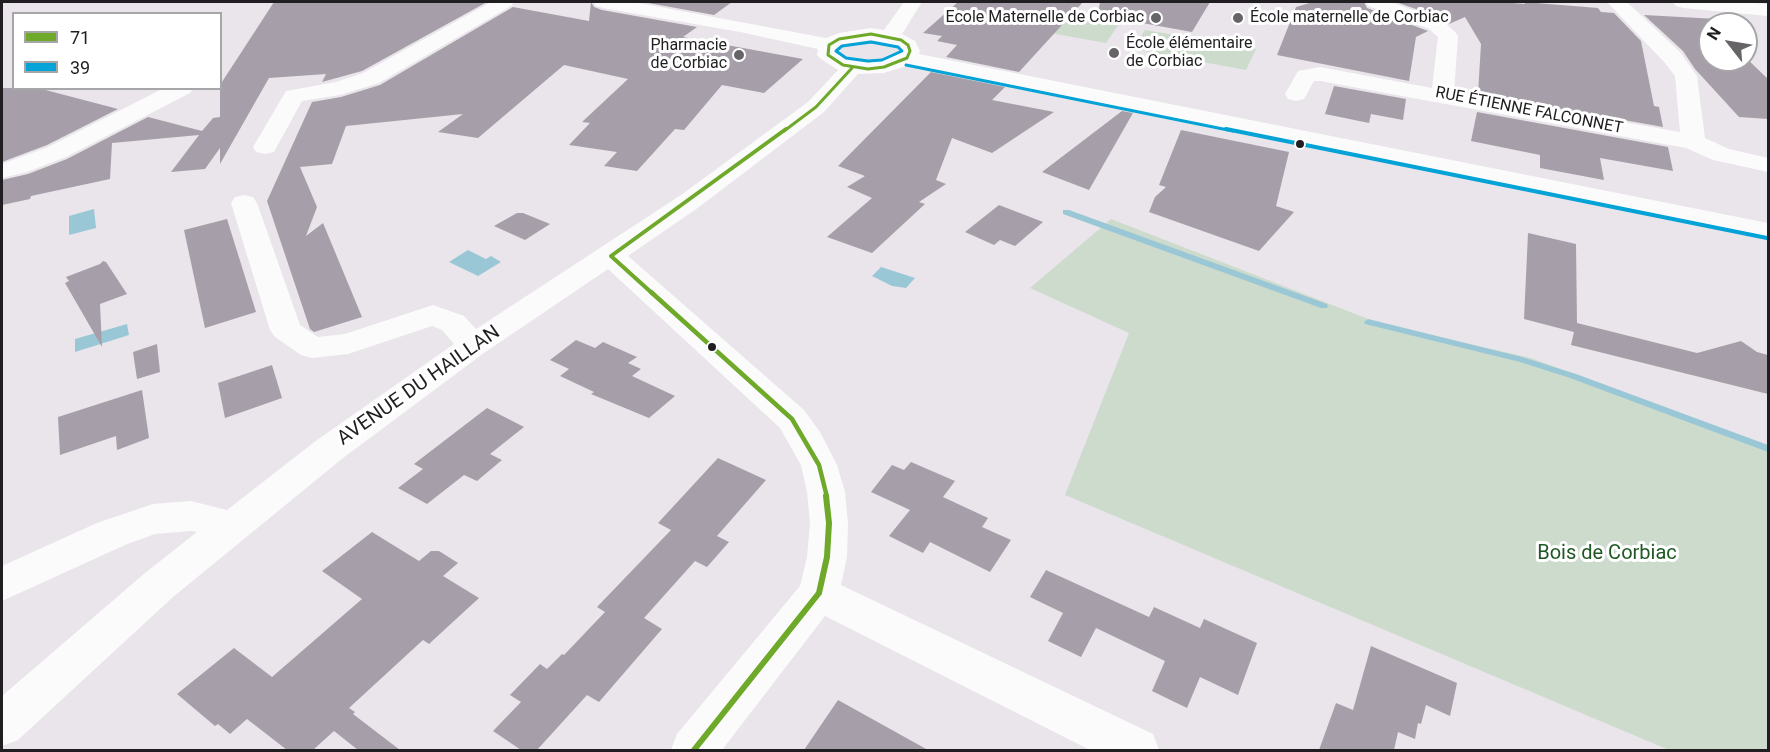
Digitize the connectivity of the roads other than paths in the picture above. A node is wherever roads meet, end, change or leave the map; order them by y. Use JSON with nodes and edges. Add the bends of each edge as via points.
{"nodes":[{"id":1,"x":504,"y":2,"type":"edge"},
{"id":2,"x":603,"y":2,"type":"edge"},
{"id":3,"x":895,"y":2,"type":"edge"},
{"id":4,"x":913,"y":2,"type":"edge"},
{"id":5,"x":1375,"y":2,"type":"edge"},
{"id":6,"x":1617,"y":2,"type":"edge"},
{"id":7,"x":1683,"y":2,"type":"edge"},
{"id":8,"x":1768,"y":10,"type":"edge"},
{"id":9,"x":880,"y":35,"type":"junction"},
{"id":10,"x":829,"y":45,"type":"junction"},
{"id":11,"x":907,"y":58,"type":"junction"},
{"id":12,"x":852,"y":68,"type":"junction"},
{"id":13,"x":178,"y":90,"type":"edge"},
{"id":14,"x":1296,"y":94,"type":"dead end"},
{"id":15,"x":1442,"y":95,"type":"junction"},
{"id":16,"x":1693,"y":142,"type":"junction"},
{"id":17,"x":264,"y":147,"type":"dead end"},
{"id":18,"x":1768,"y":165,"type":"edge"},
{"id":19,"x":2,"y":171,"type":"edge"},
{"id":20,"x":244,"y":203,"type":"dead end"},
{"id":21,"x":1768,"y":231,"type":"edge"},
{"id":22,"x":611,"y":256,"type":"junction"},
{"id":23,"x":474,"y":346,"type":"junction"},
{"id":24,"x":231,"y":526,"type":"junction"},
{"id":25,"x":2,"y":584,"type":"edge"},
{"id":26,"x":819,"y":593,"type":"junction"},
{"id":27,"x":2,"y":725,"type":"edge"},
{"id":28,"x":694,"y":750,"type":"edge"},
{"id":29,"x":1136,"y":750,"type":"edge"}],
"edges":[{"from":1,"to":17,"type":"street","via":[[371,78],[340,88],[283,96]]},
{"from":2,"to":10,"type":"street"},
{"from":3,"to":9,"type":"street"},
{"from":4,"to":9,"type":"street"},
{"from":5,"to":15,"type":"street","via":[[1436,25],[1448,36]]},
{"from":6,"to":16,"type":"street","via":[[1686,76]]},
{"from":7,"to":8,"type":"street"},
{"from":9,"to":10,"type":"street","via":[[846,37]]},
{"from":9,"to":11,"type":"street","via":[[908,45]]},
{"from":10,"to":12,"type":"street","via":[[830,58]]},
{"from":11,"to":12,"type":"street","via":[[884,68]]},
{"from":11,"to":21,"type":"street"},
{"from":12,"to":22,"type":"street","name":"AVENUE DU HAILLAN","via":[[816,107]]},
{"from":13,"to":19,"type":"street","via":[[57,152]]},
{"from":14,"to":15,"type":"street","name":"RUE ÉTIENNE FALCONNET","via":[[1306,76],[1320,74]]},
{"from":15,"to":16,"type":"street","name":"RUE ÉTIENNE FALCONNET"},
{"from":16,"to":18,"type":"street","name":"RUE ÉTIENNE FALCONNET","via":[[1722,155]]},
{"from":20,"to":23,"type":"street","via":[[286,330],[312,348],[348,344],[434,315],[453,323]]},
{"from":22,"to":23,"type":"street","name":"AVENUE DU HAILLAN"},
{"from":22,"to":26,"type":"street","via":[[792,419],[807,441],[819,465],[829,523]]},
{"from":23,"to":24,"type":"street","name":"AVENUE DU HAILLAN"},
{"from":24,"to":25,"type":"street","via":[[191,516],[153,519]]},
{"from":24,"to":27,"type":"street","name":"AVENUE DU HAILLAN"},
{"from":26,"to":28,"type":"street"},
{"from":26,"to":29,"type":"street"}]}
